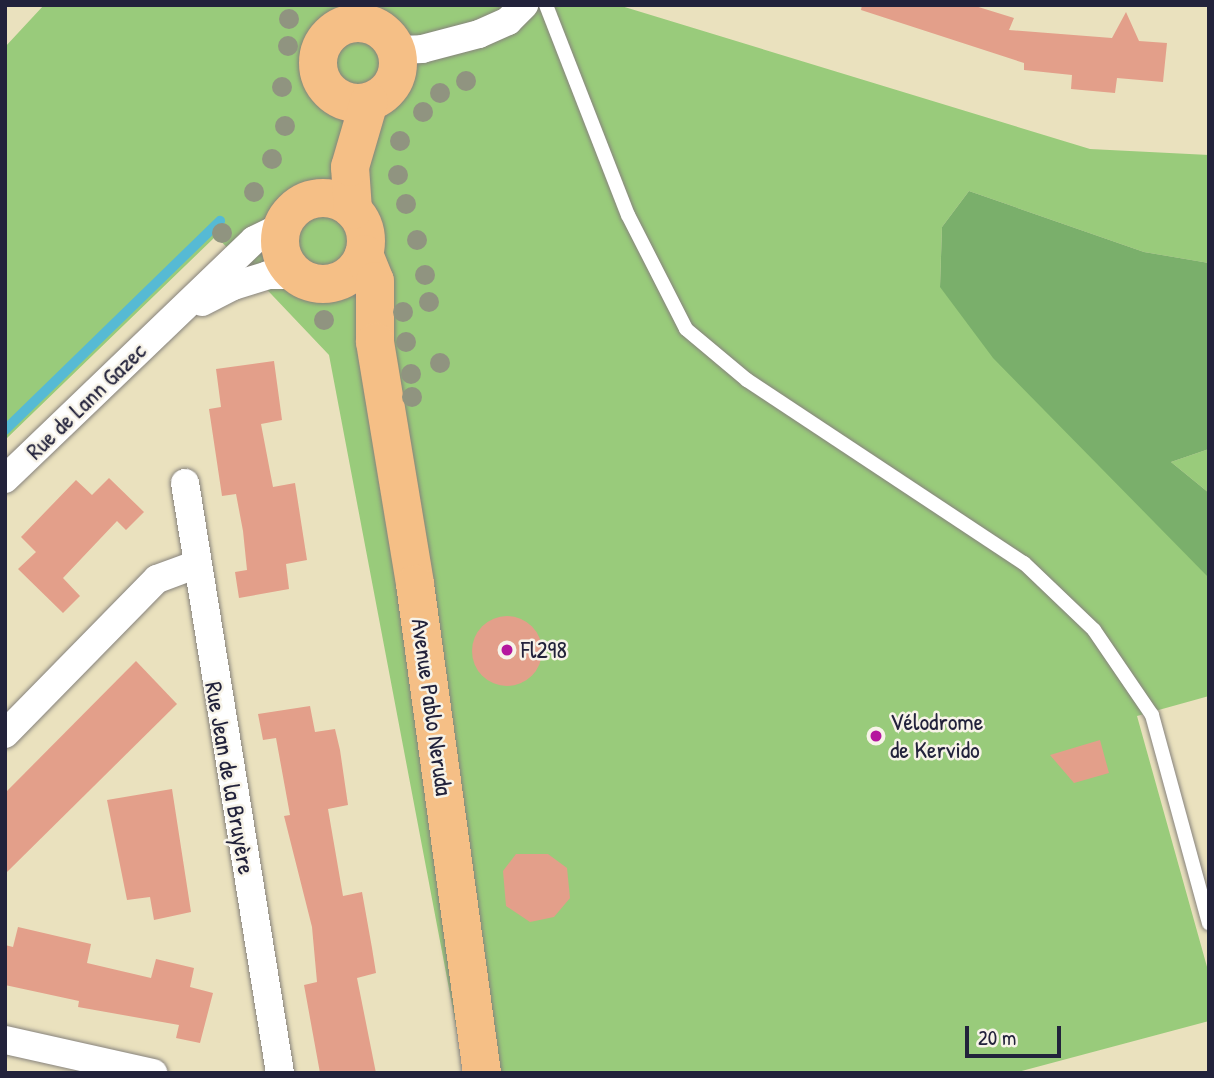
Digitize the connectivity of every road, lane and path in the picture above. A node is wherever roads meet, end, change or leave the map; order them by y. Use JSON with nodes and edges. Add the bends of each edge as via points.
{"nodes":[{"id":1,"x":524,"y":5,"type":"edge"},
{"id":2,"x":546,"y":5,"type":"edge"},
{"id":3,"x":342,"y":15,"type":"edge"},
{"id":4,"x":397,"y":50,"type":"junction"},
{"id":5,"x":351,"y":99,"type":"junction"},
{"id":6,"x":313,"y":198,"type":"junction"},
{"id":7,"x":353,"y":209,"type":"junction"},
{"id":8,"x":283,"y":226,"type":"junction"},
{"id":9,"x":364,"y":254,"type":"junction"},
{"id":10,"x":312,"y":279,"type":"junction"},
{"id":11,"x":166,"y":323,"type":"junction"},
{"id":12,"x":375,"y":342,"type":"junction"},
{"id":13,"x":5,"y":479,"type":"edge"},
{"id":14,"x":185,"y":483,"type":"dead end"},
{"id":15,"x":195,"y":565,"type":"junction"},
{"id":16,"x":5,"y":734,"type":"edge"},
{"id":17,"x":1209,"y":923,"type":"edge"},
{"id":18,"x":5,"y":1040,"type":"edge"},
{"id":19,"x":153,"y":1073,"type":"edge"},
{"id":20,"x":280,"y":1073,"type":"edge"},
{"id":21,"x":482,"y":1073,"type":"edge"}],
"edges":[{"from":1,"to":4,"type":"street","via":[[491,29],[422,49]]},
{"from":2,"to":17,"type":"lane","via":[[628,215],[686,329],[747,380],[1024,563],[1094,630],[1152,715]]},
{"from":3,"to":4,"type":"main road","via":[[382,31]]},
{"from":3,"to":5,"type":"main road","via":[[320,49],[319,75]]},
{"from":4,"to":5,"type":"main road","via":[[397,76],[381,97]]},
{"from":5,"to":6,"type":"main road"},
{"from":5,"to":7,"type":"main road"},
{"from":6,"to":7,"type":"main road","via":[[341,201]]},
{"from":6,"to":8,"type":"main road","via":[[299,204]]},
{"from":7,"to":9,"type":"main road","via":[[364,226]]},
{"from":8,"to":10,"type":"main road","via":[[282,253]]},
{"from":8,"to":11,"type":"street","via":[[254,240]]},
{"from":9,"to":10,"type":"main road","via":[[347,277]]},
{"from":9,"to":12,"type":"main road","name":"Avenue Pablo Neruda","via":[[375,281]]},
{"from":10,"to":11,"type":"street","via":[[268,275],[233,286]]},
{"from":10,"to":12,"type":"main road"},
{"from":11,"to":13,"type":"street","name":"Rue de Lann Gazec"},
{"from":12,"to":21,"type":"main road","name":"Avenue Pablo Neruda","via":[[415,584]]},
{"from":14,"to":15,"type":"street","name":"Rue Jean de la Bruyère"},
{"from":15,"to":16,"type":"street","via":[[157,579]]},
{"from":15,"to":20,"type":"street","name":"Rue Jean de la Bruyère"},
{"from":18,"to":19,"type":"street"}]}
